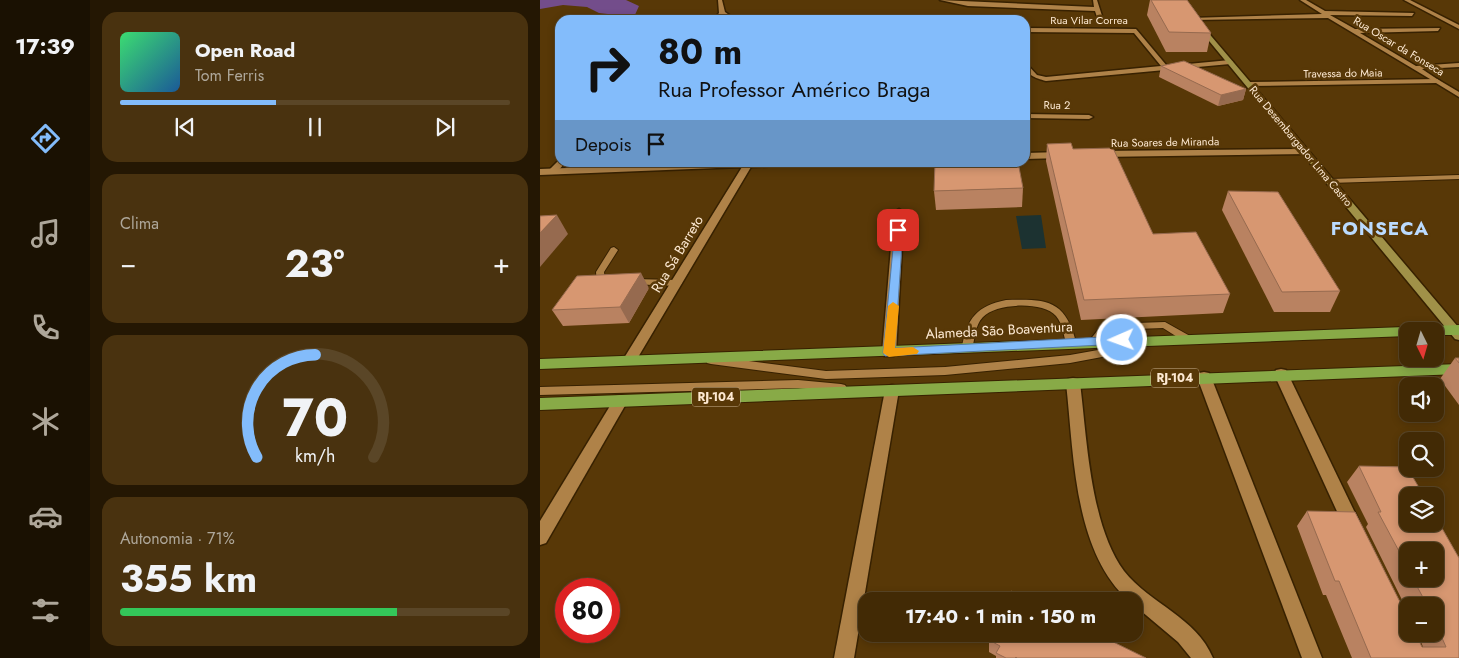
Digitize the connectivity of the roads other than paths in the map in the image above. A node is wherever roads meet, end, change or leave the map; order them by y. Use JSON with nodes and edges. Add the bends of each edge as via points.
{"nodes":[{"id":1,"x":720,"y":0,"type":"edge"},
{"id":2,"x":942,"y":0,"type":"edge"},
{"id":3,"x":1095,"y":0,"type":"edge"},
{"id":4,"x":1184,"y":0,"type":"edge"},
{"id":5,"x":1302,"y":0,"type":"edge"},
{"id":6,"x":1406,"y":0,"type":"edge"},
{"id":7,"x":1004,"y":3,"type":"edge"},
{"id":8,"x":1096,"y":9,"type":"junction"},
{"id":9,"x":722,"y":12,"type":"junction"},
{"id":10,"x":1412,"y":14,"type":"dead end"},
{"id":11,"x":720,"y":15,"type":"edge"},
{"id":12,"x":726,"y":15,"type":"edge"},
{"id":13,"x":1326,"y":15,"type":"junction"},
{"id":14,"x":1193,"y":18,"type":"junction"},
{"id":15,"x":1100,"y":20,"type":"dead end"},
{"id":16,"x":1459,"y":27,"type":"edge"},
{"id":17,"x":1438,"y":29,"type":"dead end"},
{"id":18,"x":1030,"y":30,"type":"edge"},
{"id":19,"x":1352,"y":31,"type":"junction"},
{"id":20,"x":1230,"y":62,"type":"junction"},
{"id":21,"x":1459,"y":65,"type":"edge"},
{"id":22,"x":1165,"y":67,"type":"junction"},
{"id":23,"x":1414,"y":68,"type":"junction"},
{"id":24,"x":1030,"y":70,"type":"edge"},
{"id":25,"x":1437,"y":81,"type":"junction"},
{"id":26,"x":1249,"y":84,"type":"junction"},
{"id":27,"x":1459,"y":95,"type":"edge"},
{"id":28,"x":1030,"y":116,"type":"edge"},
{"id":29,"x":1089,"y":117,"type":"dead end"},
{"id":30,"x":1304,"y":152,"type":"junction"},
{"id":31,"x":1094,"y":154,"type":"edge"},
{"id":32,"x":1074,"y":155,"type":"edge"},
{"id":33,"x":1030,"y":156,"type":"edge"},
{"id":34,"x":557,"y":167,"type":"edge"},
{"id":35,"x":675,"y":167,"type":"edge"},
{"id":36,"x":747,"y":167,"type":"edge"},
{"id":37,"x":540,"y":172,"type":"edge"},
{"id":38,"x":552,"y":172,"type":"junction"},
{"id":39,"x":1459,"y":177,"type":"edge"},
{"id":40,"x":1330,"y":181,"type":"junction"},
{"id":41,"x":899,"y":212,"type":"dead end"},
{"id":42,"x":614,"y":250,"type":"dead end"},
{"id":43,"x":677,"y":283,"type":"junction"},
{"id":44,"x":1457,"y":332,"type":"edge"},
{"id":45,"x":1186,"y":338,"type":"junction"},
{"id":46,"x":1136,"y":340,"type":"junction"},
{"id":47,"x":1094,"y":341,"type":"junction"},
{"id":48,"x":1071,"y":342,"type":"junction"},
{"id":49,"x":967,"y":347,"type":"junction"},
{"id":50,"x":889,"y":353,"type":"junction"},
{"id":51,"x":705,"y":359,"type":"junction"},
{"id":52,"x":629,"y":362,"type":"junction"},
{"id":53,"x":540,"y":364,"type":"edge"},
{"id":54,"x":1459,"y":369,"type":"edge"},
{"id":55,"x":1281,"y":374,"type":"junction"},
{"id":56,"x":1204,"y":377,"type":"junction"},
{"id":57,"x":1073,"y":383,"type":"junction"},
{"id":58,"x":892,"y":390,"type":"junction"},
{"id":59,"x":540,"y":391,"type":"edge"},
{"id":60,"x":621,"y":400,"type":"junction"},
{"id":61,"x":540,"y":404,"type":"edge"},
{"id":62,"x":540,"y":537,"type":"edge"},
{"id":63,"x":1361,"y":544,"type":"edge"},
{"id":64,"x":844,"y":658,"type":"edge"},
{"id":65,"x":1203,"y":658,"type":"edge"},
{"id":66,"x":1312,"y":658,"type":"edge"}],
"edges":[{"from":1,"to":9,"type":"street"},
{"from":2,"to":7,"type":"street","via":[[959,4]]},
{"from":3,"to":8,"type":"street"},
{"from":4,"to":14,"type":"main road","name":"Rua Desembargador Lima Castro"},
{"from":5,"to":13,"type":"street","name":"Rua Oscar da Fonseca"},
{"from":6,"to":16,"type":"street"},
{"from":7,"to":8,"type":"street"},
{"from":8,"to":15,"type":"street"},
{"from":9,"to":11,"type":"street"},
{"from":9,"to":12,"type":"street"},
{"from":10,"to":13,"type":"street"},
{"from":13,"to":14,"type":"street"},
{"from":13,"to":19,"type":"street","name":"Rua Oscar da Fonseca"},
{"from":14,"to":20,"type":"main road","name":"Rua Desembargador Lima Castro"},
{"from":17,"to":19,"type":"street"},
{"from":18,"to":22,"type":"street","name":"Rua Vilar Correa","via":[[1136,31]]},
{"from":19,"to":23,"type":"street","name":"Rua Oscar da Fonseca"},
{"from":20,"to":22,"type":"street"},
{"from":20,"to":26,"type":"main road","name":"Rua Desembargador Lima Castro"},
{"from":21,"to":23,"type":"street"},
{"from":22,"to":24,"type":"street","via":[[1046,79],[1035,76]]},
{"from":23,"to":25,"type":"street","name":"Rua Oscar da Fonseca"},
{"from":25,"to":26,"type":"street","name":"Travessa do Maia"},
{"from":25,"to":27,"type":"street","name":"Rua Oscar da Fonseca"},
{"from":26,"to":30,"type":"main road","name":"Rua Desembargador Lima Castro"},
{"from":28,"to":29,"type":"street","name":"Rua 2"},
{"from":30,"to":31,"type":"street","name":"Rua Soares de Miranda"},
{"from":30,"to":40,"type":"main road","name":"Rua Desembargador Lima Castro"},
{"from":32,"to":33,"type":"street"},
{"from":34,"to":38,"type":"street"},
{"from":35,"to":38,"type":"street"},
{"from":36,"to":43,"type":"street","name":"Rua Sá Barreto"},
{"from":37,"to":38,"type":"street"},
{"from":39,"to":40,"type":"lane"},
{"from":40,"to":44,"type":"main road","name":"Rua Desembargador Lima Castro"},
{"from":41,"to":50,"type":"street"},
{"from":42,"to":43,"type":"lane","via":[[600,272],[600,283]]},
{"from":43,"to":52,"type":"street","name":"Rua Sá Barreto"},
{"from":44,"to":45,"type":"highway","name":"Alameda São Boaventura"},
{"from":45,"to":46,"type":"highway","name":"Alameda São Boaventura"},
{"from":45,"to":47,"type":"lane","via":[[1165,325],[1106,327]]},
{"from":46,"to":47,"type":"highway","name":"Alameda São Boaventura"},
{"from":46,"to":51,"type":"lane","via":[[1118,350],[1070,359],[945,370],[817,374]]},
{"from":47,"to":48,"type":"highway","name":"Alameda São Boaventura"},
{"from":48,"to":49,"type":"highway","name":"Alameda São Boaventura"},
{"from":48,"to":49,"type":"lane","via":[[1067,324],[1050,306],[1012,301],[985,309],[968,330]]},
{"from":49,"to":50,"type":"highway","name":"Alameda São Boaventura"},
{"from":50,"to":51,"type":"highway","name":"Alameda São Boaventura"},
{"from":51,"to":52,"type":"highway","name":"Alameda São Boaventura"},
{"from":52,"to":53,"type":"highway","name":"Alameda São Boaventura"},
{"from":54,"to":55,"type":"highway","number":"RJ-104"},
{"from":55,"to":56,"type":"highway","number":"RJ-104"},
{"from":55,"to":63,"type":"street"},
{"from":56,"to":57,"type":"highway","number":"RJ-104"},
{"from":56,"to":66,"type":"street"},
{"from":57,"to":58,"type":"highway","number":"RJ-104"},
{"from":57,"to":65,"type":"street","via":[[1094,526],[1102,550],[1119,578],[1193,642]]},
{"from":58,"to":59,"type":"lane","via":[[798,384]]},
{"from":58,"to":60,"type":"highway","number":"RJ-104"},
{"from":58,"to":64,"type":"street"},
{"from":60,"to":61,"type":"highway","number":"RJ-104"},
{"from":60,"to":62,"type":"street"}]}
